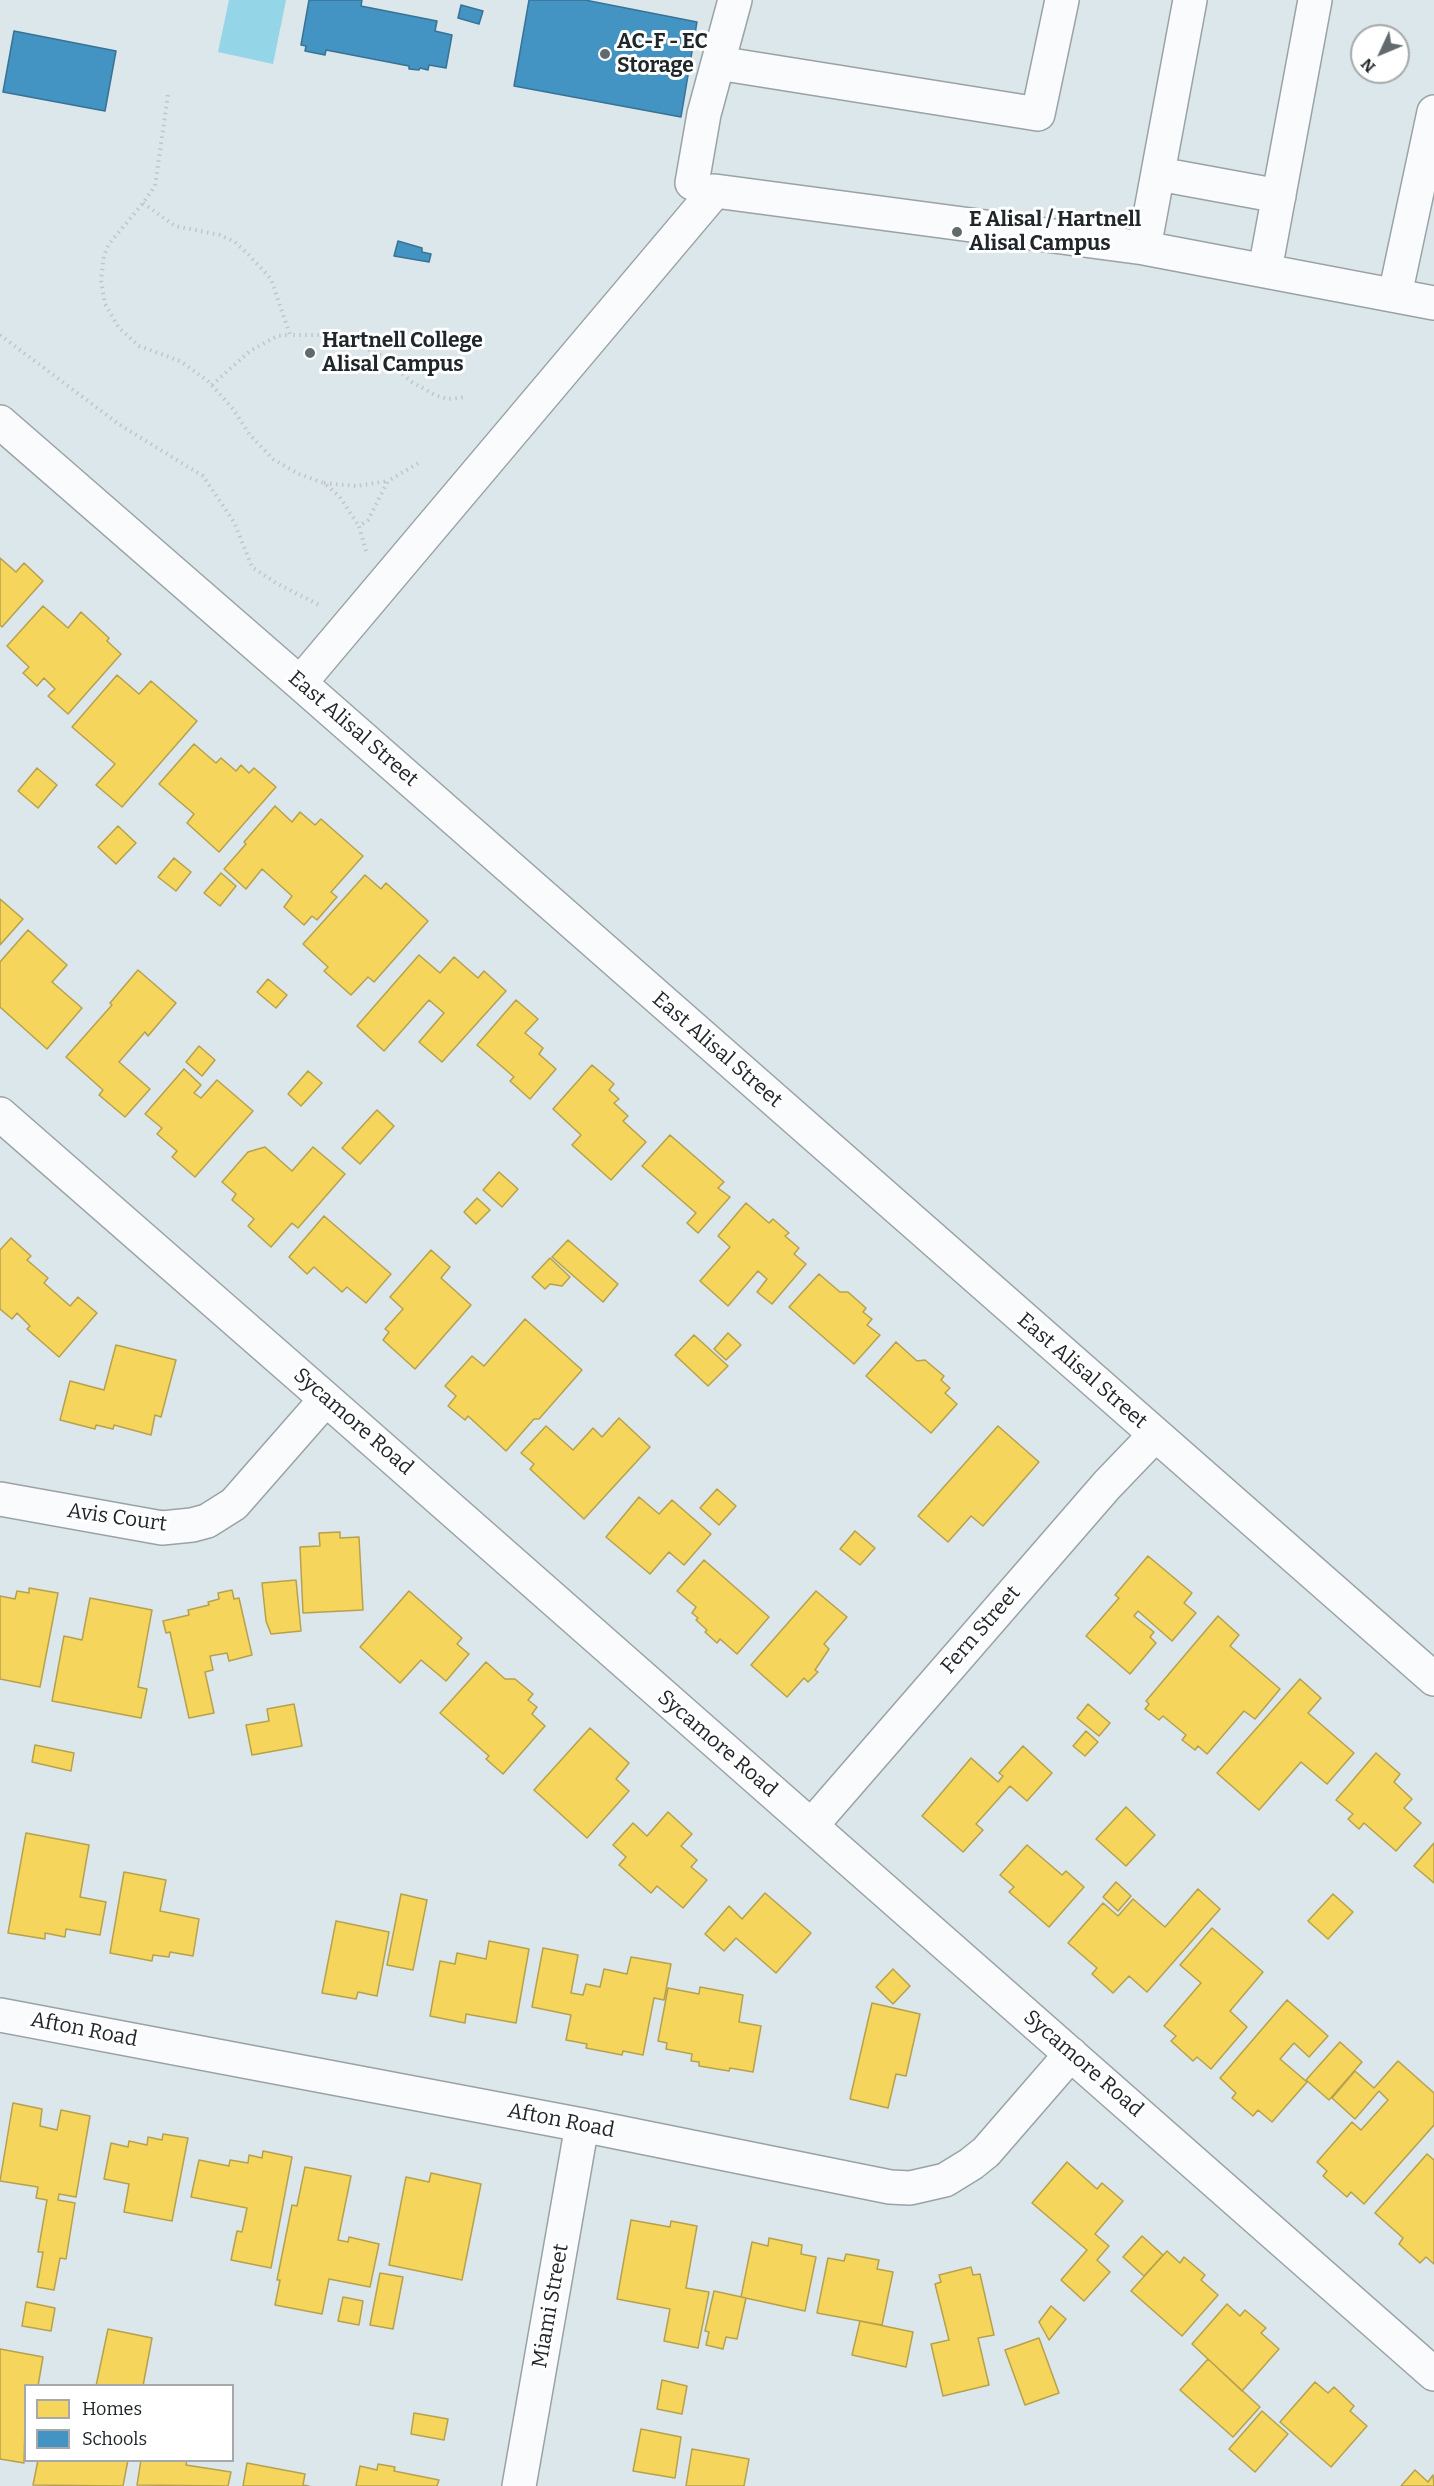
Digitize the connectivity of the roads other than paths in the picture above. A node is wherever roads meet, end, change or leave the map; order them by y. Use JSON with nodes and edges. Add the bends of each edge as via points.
{"nodes":[{"id":1,"x":735,"y":0,"type":"edge"},
{"id":2,"x":1062,"y":0,"type":"edge"},
{"id":3,"x":1190,"y":0,"type":"edge"},
{"id":4,"x":1315,"y":0,"type":"edge"},
{"id":5,"x":718,"y":63,"type":"junction"},
{"id":6,"x":1434,"y":112,"type":"edge"},
{"id":7,"x":1159,"y":174,"type":"junction"},
{"id":8,"x":692,"y":183,"type":"dead end"},
{"id":9,"x":1279,"y":195,"type":"junction"},
{"id":10,"x":1421,"y":238,"type":"edge"},
{"id":11,"x":1144,"y":248,"type":"junction"},
{"id":12,"x":1265,"y":270,"type":"junction"},
{"id":13,"x":1395,"y":295,"type":"junction"},
{"id":14,"x":1434,"y":303,"type":"edge"},
{"id":15,"x":0,"y":422,"type":"edge"},
{"id":16,"x":300,"y":682,"type":"junction"},
{"id":17,"x":0,"y":1114,"type":"edge"},
{"id":18,"x":326,"y":1399,"type":"junction"},
{"id":19,"x":1155,"y":1435,"type":"junction"},
{"id":20,"x":0,"y":1499,"type":"edge"},
{"id":21,"x":1434,"y":1679,"type":"edge"},
{"id":22,"x":811,"y":1826,"type":"junction"},
{"id":23,"x":0,"y":2015,"type":"edge"},
{"id":24,"x":1071,"y":2054,"type":"junction"},
{"id":25,"x":582,"y":2125,"type":"junction"},
{"id":26,"x":1434,"y":2374,"type":"edge"},
{"id":27,"x":519,"y":2486,"type":"edge"}],
"edges":[{"from":1,"to":5,"type":"street"},
{"from":2,"to":5,"type":"street","via":[[1038,114]]},
{"from":3,"to":7,"type":"street"},
{"from":4,"to":9,"type":"street"},
{"from":5,"to":8,"type":"street"},
{"from":6,"to":10,"type":"street"},
{"from":7,"to":9,"type":"street"},
{"from":7,"to":11,"type":"street"},
{"from":9,"to":12,"type":"street"},
{"from":10,"to":13,"type":"street"},
{"from":11,"to":12,"type":"street"},
{"from":11,"to":16,"type":"street","via":[[715,190]]},
{"from":12,"to":13,"type":"street"},
{"from":13,"to":14,"type":"street"},
{"from":15,"to":16,"type":"street","name":"East Alisal Street"},
{"from":16,"to":19,"type":"street","name":"East Alisal Street"},
{"from":17,"to":18,"type":"street","name":"Sycamore Road"},
{"from":18,"to":20,"type":"street","name":"Avis Court","via":[[234,1504],[207,1521],[162,1528]]},
{"from":18,"to":22,"type":"street","name":"Sycamore Road"},
{"from":19,"to":21,"type":"street","name":"East Alisal Street"},
{"from":19,"to":22,"type":"street","name":"Fern Street","via":[[1107,1485]]},
{"from":22,"to":24,"type":"street","name":"Sycamore Road"},
{"from":23,"to":25,"type":"street","name":"Afton Road"},
{"from":24,"to":25,"type":"street","name":"Afton Road","via":[[986,2152],[959,2173],[928,2186],[890,2187]]},
{"from":24,"to":26,"type":"street","name":"Sycamore Road"},
{"from":25,"to":27,"type":"street","name":"Miami Street"}]}
